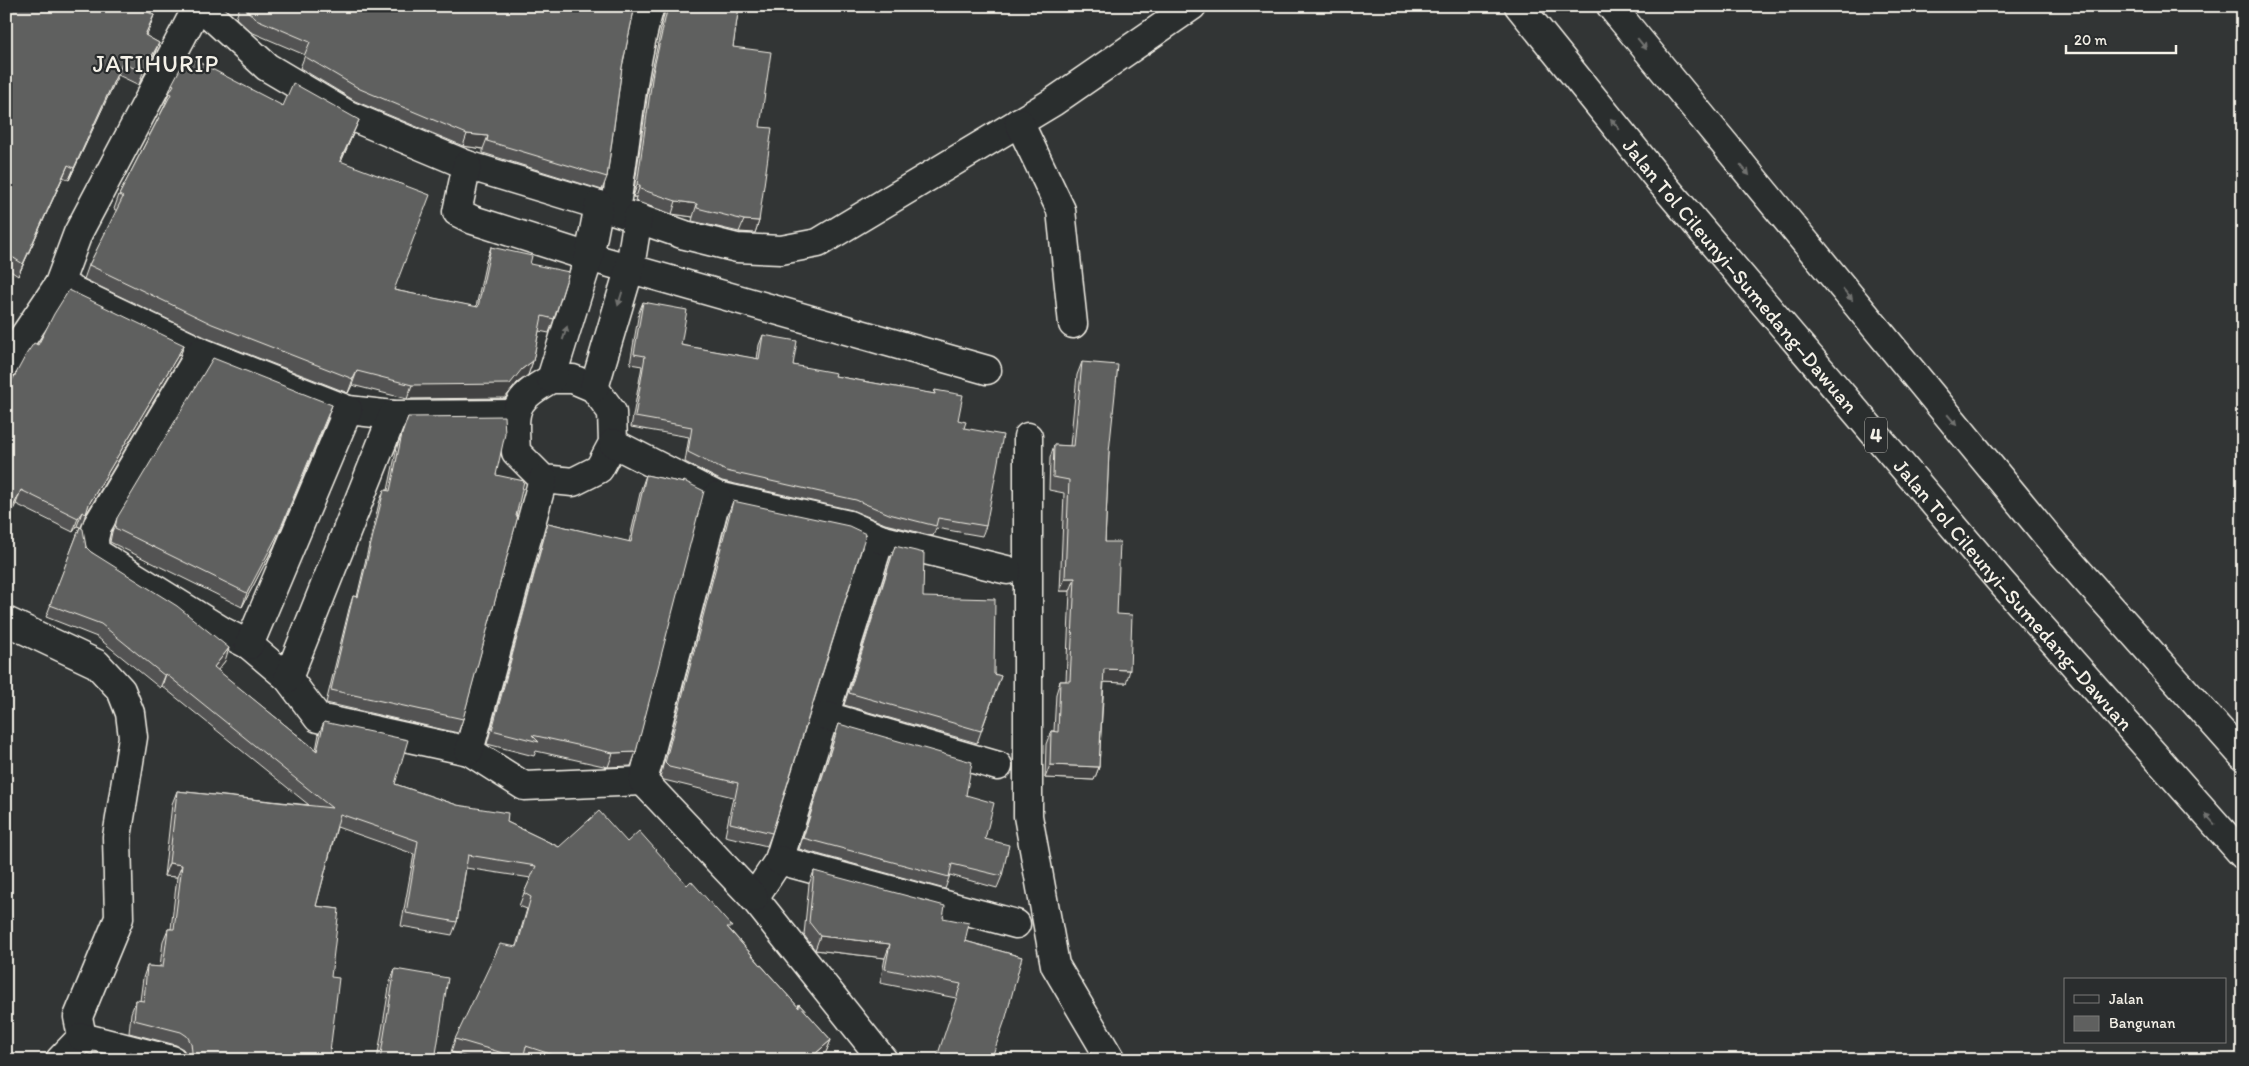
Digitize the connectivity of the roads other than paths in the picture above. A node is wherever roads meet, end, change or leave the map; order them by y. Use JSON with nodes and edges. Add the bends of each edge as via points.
{"nodes":[{"id":1,"x":199,"y":6,"type":"edge"},
{"id":2,"x":650,"y":6,"type":"edge"},
{"id":3,"x":1520,"y":6,"type":"edge"},
{"id":4,"x":1611,"y":6,"type":"edge"},
{"id":5,"x":1184,"y":12,"type":"edge"},
{"id":6,"x":1020,"y":122,"type":"junction"},
{"id":7,"x":467,"y":166,"type":"junction"},
{"id":8,"x":617,"y":211,"type":"junction"},
{"id":9,"x":590,"y":257,"type":"junction"},
{"id":10,"x":630,"y":267,"type":"junction"},
{"id":11,"x":59,"y":284,"type":"junction"},
{"id":12,"x":1073,"y":324,"type":"dead end"},
{"id":13,"x":201,"y":352,"type":"junction"},
{"id":14,"x":6,"y":363,"type":"edge"},
{"id":15,"x":987,"y":370,"type":"dead end"},
{"id":16,"x":551,"y":379,"type":"junction"},
{"id":17,"x":594,"y":388,"type":"junction"},
{"id":18,"x":348,"y":410,"type":"junction"},
{"id":19,"x":514,"y":414,"type":"junction"},
{"id":20,"x":393,"y":416,"type":"junction"},
{"id":21,"x":1028,"y":437,"type":"dead end"},
{"id":22,"x":614,"y":443,"type":"junction"},
{"id":23,"x":543,"y":479,"type":"junction"},
{"id":24,"x":718,"y":496,"type":"junction"},
{"id":25,"x":880,"y":539,"type":"junction"},
{"id":26,"x":1007,"y":570,"type":"dead end"},
{"id":27,"x":6,"y":621,"type":"edge"},
{"id":28,"x":249,"y":645,"type":"junction"},
{"id":29,"x":288,"y":678,"type":"junction"},
{"id":30,"x":826,"y":716,"type":"junction"},
{"id":31,"x":469,"y":751,"type":"junction"},
{"id":32,"x":2243,"y":756,"type":"edge"},
{"id":33,"x":998,"y":766,"type":"dead end"},
{"id":34,"x":643,"y":781,"type":"junction"},
{"id":35,"x":2243,"y":855,"type":"edge"},
{"id":36,"x":779,"y":860,"type":"junction"},
{"id":37,"x":754,"y":898,"type":"junction"},
{"id":38,"x":1016,"y":924,"type":"dead end"},
{"id":39,"x":82,"y":1036,"type":"junction"},
{"id":40,"x":60,"y":1060,"type":"edge"},
{"id":41,"x":172,"y":1060,"type":"edge"},
{"id":42,"x":883,"y":1060,"type":"edge"},
{"id":43,"x":1111,"y":1060,"type":"edge"}],
"edges":[{"from":1,"to":7,"type":"main road","via":[[267,67],[348,114]]},
{"from":1,"to":11,"type":"main road","via":[[78,233]]},
{"from":2,"to":8,"type":"main road","via":[[635,66]]},
{"from":35,"to":3,"type":"main road","name":"Jalan Tol Cileunyi–Sumedang–Dawuan","number":"4","one_way":true,"via":[[1994,575],[1660,181]]},
{"from":4,"to":32,"type":"main road","one_way":true,"via":[[2054,544]]},
{"from":5,"to":6,"type":"main road"},
{"from":6,"to":8,"type":"main road","via":[[818,243],[781,250],[737,248],[685,235]]},
{"from":6,"to":12,"type":"main road","via":[[1061,210]]},
{"from":7,"to":8,"type":"main road"},
{"from":7,"to":9,"type":"main road","via":[[457,212]]},
{"from":8,"to":9,"type":"main road"},
{"from":8,"to":10,"type":"main road"},
{"from":9,"to":10,"type":"main road"},
{"from":16,"to":9,"type":"main road","one_way":true},
{"from":10,"to":15,"type":"main road"},
{"from":10,"to":17,"type":"main road","one_way":true},
{"from":11,"to":13,"type":"main road"},
{"from":11,"to":14,"type":"main road"},
{"from":13,"to":18,"type":"main road"},
{"from":13,"to":28,"type":"main road","via":[[97,526],[94,552]]},
{"from":16,"to":17,"type":"main road","via":[[573,379]]},
{"from":16,"to":19,"type":"main road","via":[[528,392]]},
{"from":17,"to":22,"type":"main road","via":[[612,412]]},
{"from":18,"to":20,"type":"main road"},
{"from":18,"to":28,"type":"main road"},
{"from":19,"to":20,"type":"main road"},
{"from":19,"to":23,"type":"main road","via":[[516,452]]},
{"from":20,"to":29,"type":"main road"},
{"from":21,"to":43,"type":"main road","via":[[1028,816],[1055,965]]},
{"from":22,"to":23,"type":"main road","via":[[599,469],[573,482]]},
{"from":22,"to":24,"type":"main road"},
{"from":23,"to":31,"type":"main road"},
{"from":24,"to":25,"type":"main road","via":[[849,525]]},
{"from":24,"to":34,"type":"main road"},
{"from":25,"to":26,"type":"main road"},
{"from":25,"to":30,"type":"main road"},
{"from":27,"to":39,"type":"main road","via":[[97,664],[121,690],[130,713],[133,737],[117,837],[119,918],[78,1016]]},
{"from":28,"to":29,"type":"main road"},
{"from":29,"to":31,"type":"main road","via":[[318,718]]},
{"from":30,"to":33,"type":"main road"},
{"from":30,"to":36,"type":"main road"},
{"from":31,"to":34,"type":"main road","via":[[524,786]]},
{"from":34,"to":37,"type":"main road"},
{"from":36,"to":37,"type":"main road"},
{"from":36,"to":38,"type":"main road"},
{"from":37,"to":42,"type":"main road"},
{"from":39,"to":40,"type":"main road"},
{"from":39,"to":41,"type":"main road"}]}
